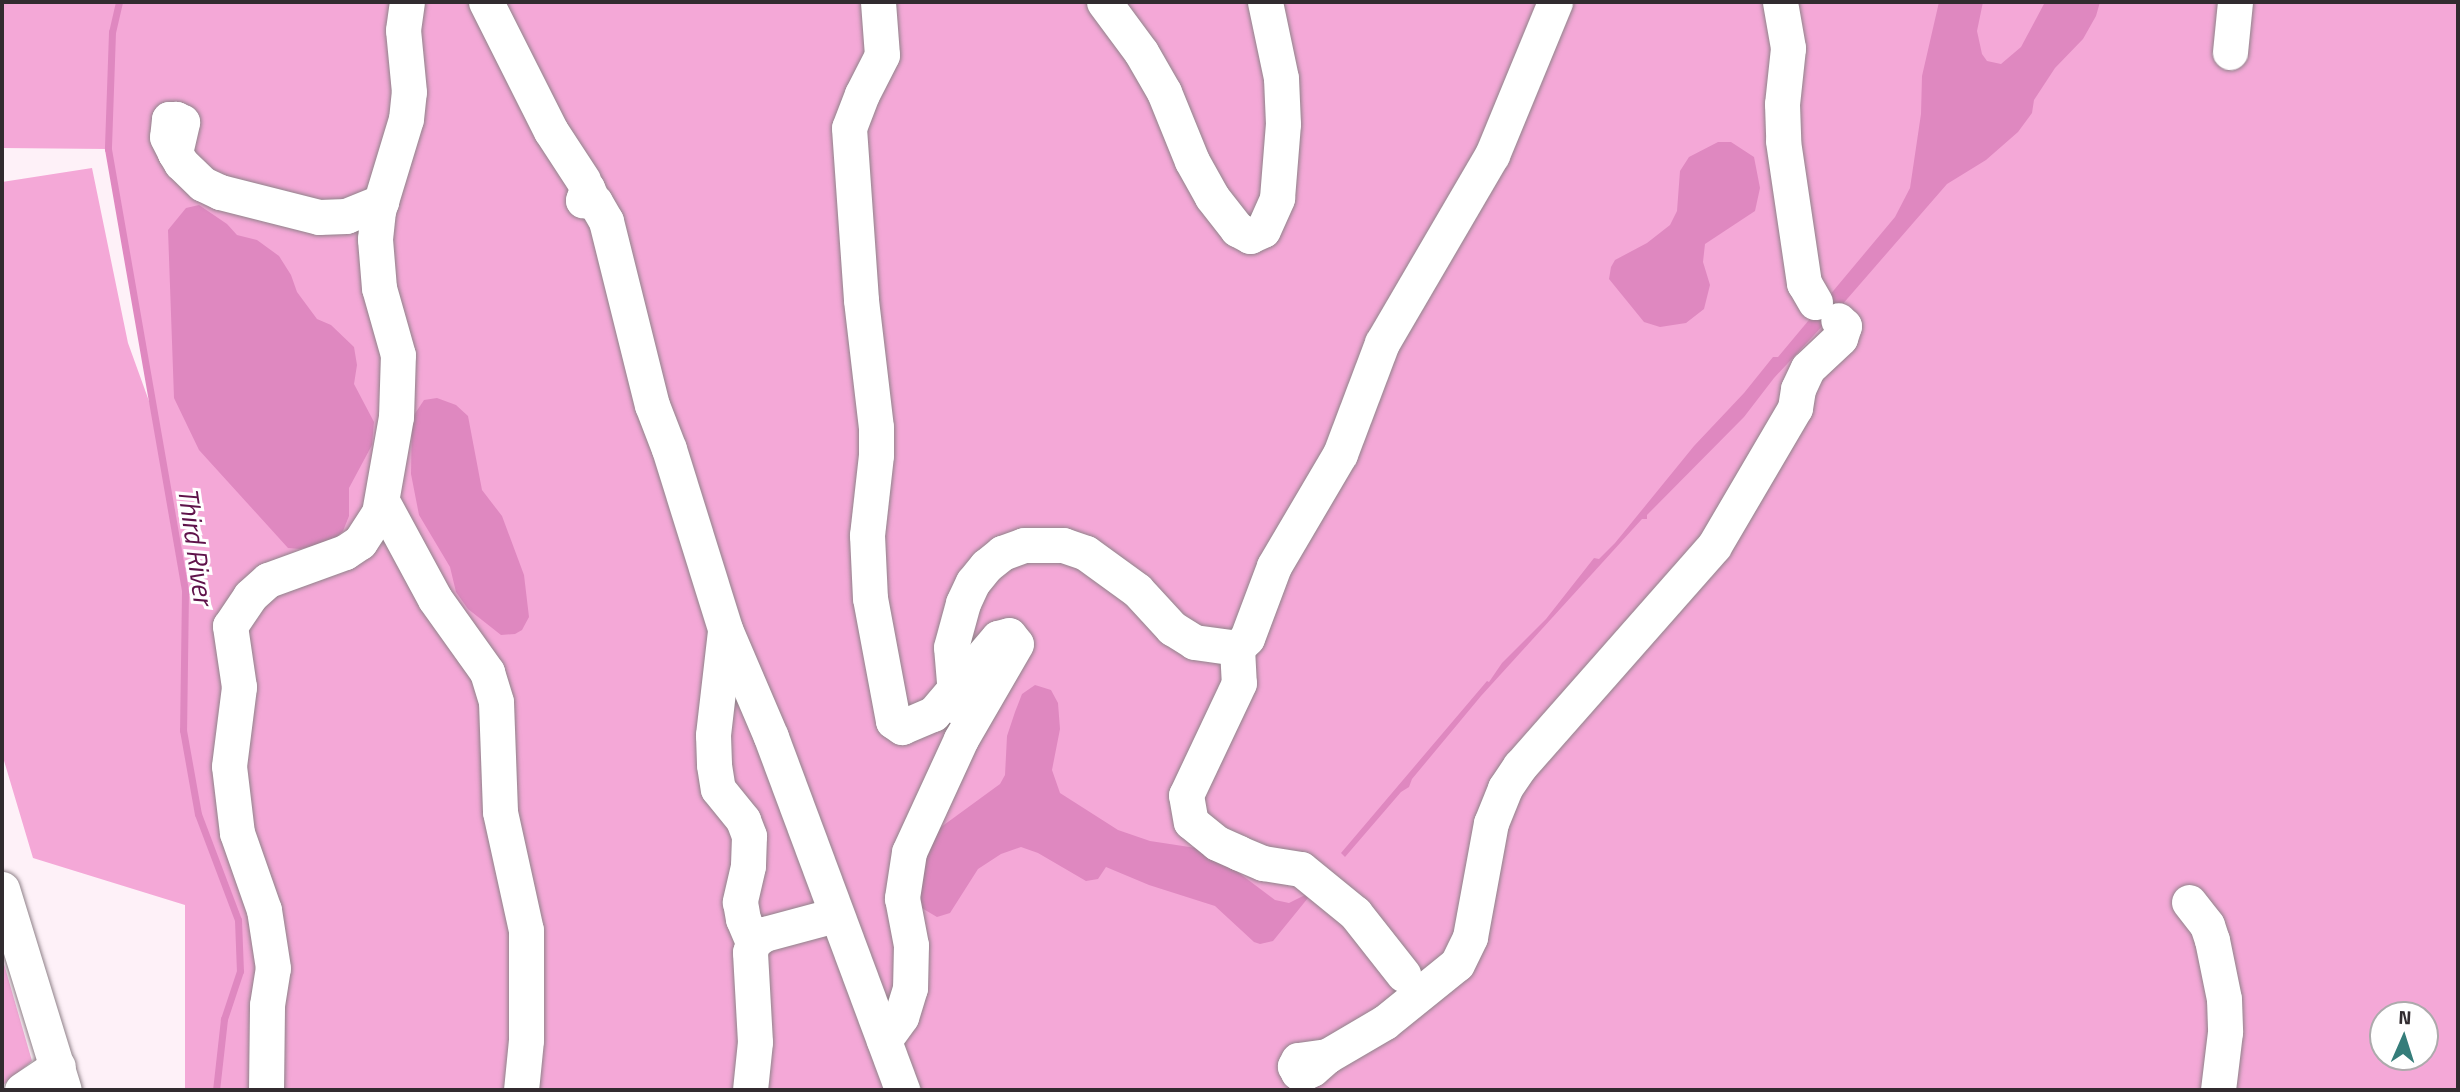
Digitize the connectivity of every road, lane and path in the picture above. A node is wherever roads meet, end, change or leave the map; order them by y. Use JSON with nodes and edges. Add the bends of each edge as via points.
{"nodes":[{"id":1,"x":486,"y":2,"type":"edge"},
{"id":2,"x":878,"y":2,"type":"edge"},
{"id":3,"x":1104,"y":2,"type":"edge"},
{"id":4,"x":1265,"y":2,"type":"edge"},
{"id":5,"x":1555,"y":2,"type":"edge"},
{"id":6,"x":1780,"y":2,"type":"edge"},
{"id":7,"x":2235,"y":2,"type":"edge"},
{"id":8,"x":401,"y":11,"type":"edge"},
{"id":9,"x":2230,"y":52,"type":"dead end"},
{"id":10,"x":175,"y":153,"type":"dead end"},
{"id":11,"x":368,"y":215,"type":"junction"},
{"id":12,"x":382,"y":501,"type":"junction"},
{"id":13,"x":1237,"y":649,"type":"junction"},
{"id":14,"x":733,"y":686,"type":"junction"},
{"id":15,"x":954,"y":692,"type":"junction"},
{"id":16,"x":961,"y":739,"type":"junction"},
{"id":17,"x":2,"y":889,"type":"edge"},
{"id":18,"x":2189,"y":902,"type":"dead end"},
{"id":19,"x":835,"y":915,"type":"junction"},
{"id":20,"x":754,"y":942,"type":"junction"},
{"id":21,"x":1403,"y":974,"type":"dead end"},
{"id":22,"x":884,"y":1040,"type":"junction"},
{"id":23,"x":1327,"y":1056,"type":"dead end"},
{"id":24,"x":61,"y":1078,"type":"edge"},
{"id":25,"x":22,"y":1090,"type":"edge"},
{"id":26,"x":265,"y":1090,"type":"edge"},
{"id":27,"x":521,"y":1090,"type":"edge"},
{"id":28,"x":750,"y":1090,"type":"edge"},
{"id":29,"x":902,"y":1090,"type":"edge"},
{"id":30,"x":2218,"y":1090,"type":"edge"}],
"edges":[{"from":1,"to":14,"type":"lane","via":[[545,121],[587,188],[583,200],[594,202],[606,221],[652,405],[725,629]]},
{"from":2,"to":15,"type":"lane","via":[[882,55],[849,128],[861,300],[876,427],[867,535],[870,598],[893,722],[902,727],[924,720]]},
{"from":3,"to":4,"type":"lane","via":[[1164,92],[1212,197],[1237,229],[1250,236],[1262,230],[1277,198],[1283,124],[1281,78]]},
{"from":5,"to":13,"type":"lane","via":[[1492,155],[1388,331],[1340,454],[1286,544],[1247,638]]},
{"from":6,"to":23,"type":"lane","via":[[1788,48],[1783,141],[1804,283],[1844,326],[1840,338],[1808,368],[1795,408],[1714,545],[1505,788],[1491,822],[1470,937],[1457,964],[1385,1022]]},
{"from":7,"to":9,"type":"lane"},
{"from":8,"to":11,"type":"lane","via":[[409,92],[405,119]]},
{"from":10,"to":11,"type":"lane","via":[[191,174],[220,192],[319,217]]},
{"from":11,"to":12,"type":"lane","via":[[379,288],[398,355],[396,417]]},
{"from":12,"to":26,"type":"lane","via":[[360,542],[327,561],[268,580],[250,596],[230,626],[239,687],[229,766],[237,833],[264,909],[273,968],[267,1005]]},
{"from":12,"to":27,"type":"lane","via":[[442,611],[487,672],[496,702],[500,812],[526,930]]},
{"from":13,"to":15,"type":"lane","via":[[1194,642],[1086,553],[1063,545],[1024,545],[1002,553],[986,566],[963,603],[951,647]]},
{"from":13,"to":21,"type":"lane","via":[[1239,683],[1186,795],[1191,822],[1217,843],[1239,853],[1263,863],[1301,869],[1355,913]]},
{"from":14,"to":19,"type":"lane"},
{"from":14,"to":20,"type":"lane","via":[[713,735],[714,765],[718,789],[743,820],[749,836],[740,902]]},
{"from":15,"to":16,"type":"lane"},
{"from":15,"to":16,"type":"lane","via":[[998,638],[1003,634],[1014,638],[1014,651]]},
{"from":16,"to":22,"type":"lane","via":[[909,852],[902,898],[911,945],[910,988],[901,1017]]},
{"from":17,"to":24,"type":"lane"},
{"from":18,"to":30,"type":"lane","via":[[2207,925],[2224,999]]},
{"from":19,"to":20,"type":"lane","via":[[764,934]]},
{"from":19,"to":22,"type":"lane"},
{"from":20,"to":28,"type":"lane","via":[[750,952],[755,1042]]},
{"from":22,"to":29,"type":"lane"},
{"from":24,"to":25,"type":"lane"}]}
